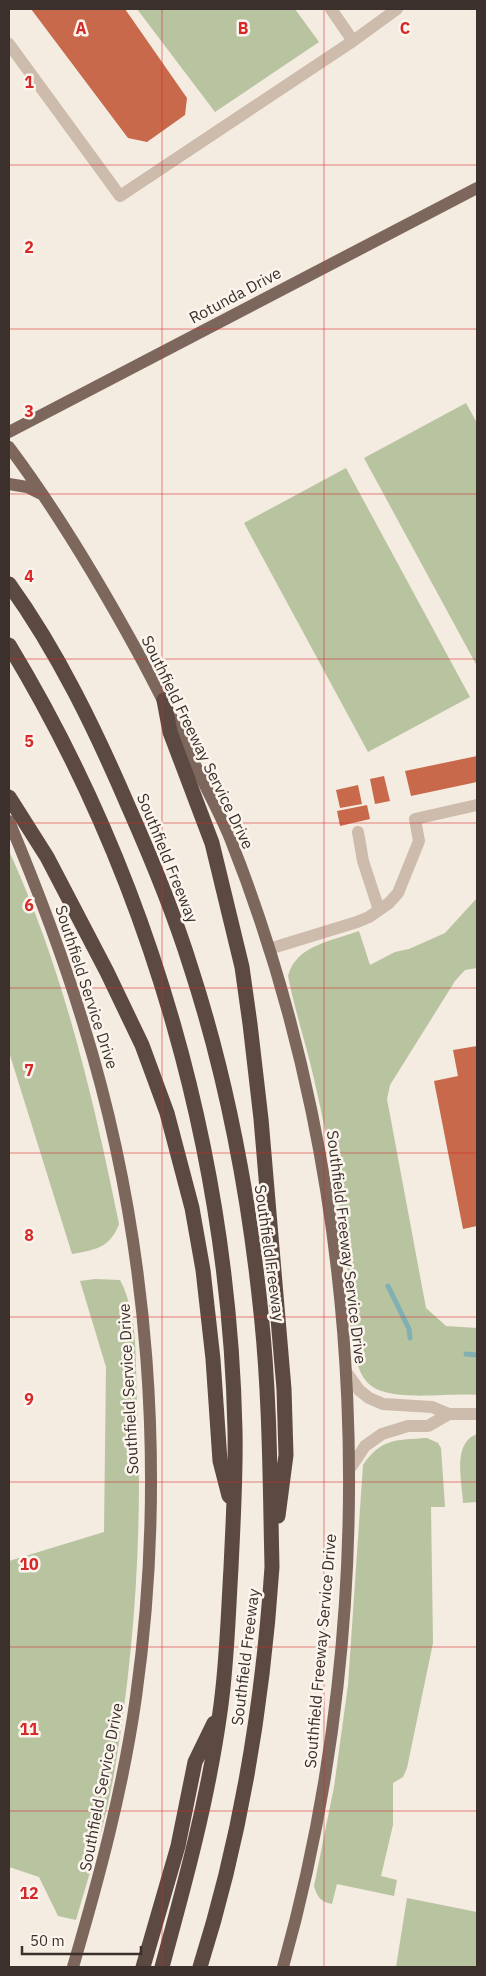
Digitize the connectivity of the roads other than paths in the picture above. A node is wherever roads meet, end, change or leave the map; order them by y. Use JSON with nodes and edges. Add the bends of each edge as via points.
{"nodes":[{"id":1,"x":331,"y":9,"type":"edge"},
{"id":2,"x":397,"y":9,"type":"edge"},
{"id":3,"x":353,"y":41,"type":"junction"},
{"id":4,"x":9,"y":44,"type":"edge"},
{"id":5,"x":477,"y":188,"type":"edge"},
{"id":6,"x":9,"y":432,"type":"edge"},
{"id":7,"x":9,"y":447,"type":"edge"},
{"id":8,"x":9,"y":484,"type":"edge"},
{"id":9,"x":43,"y":495,"type":"junction"},
{"id":10,"x":9,"y":584,"type":"edge"},
{"id":11,"x":9,"y":645,"type":"edge"},
{"id":12,"x":164,"y":700,"type":"junction"},
{"id":13,"x":9,"y":797,"type":"edge"},
{"id":14,"x":477,"y":805,"type":"edge"},
{"id":15,"x":9,"y":821,"type":"edge"},
{"id":16,"x":358,"y":832,"type":"dead end"},
{"id":17,"x":379,"y":910,"type":"junction"},
{"id":18,"x":269,"y":949,"type":"junction"},
{"id":19,"x":347,"y":1372,"type":"junction"},
{"id":20,"x":448,"y":1414,"type":"junction"},
{"id":21,"x":477,"y":1414,"type":"edge"},
{"id":22,"x":351,"y":1467,"type":"junction"},
{"id":23,"x":234,"y":1512,"type":"junction"},
{"id":24,"x":272,"y":1567,"type":"junction"},
{"id":25,"x":221,"y":1708,"type":"junction"},
{"id":26,"x":207,"y":1944,"type":"junction"},
{"id":27,"x":73,"y":1967,"type":"edge"},
{"id":28,"x":143,"y":1967,"type":"edge"},
{"id":29,"x":162,"y":1967,"type":"edge"},
{"id":30,"x":200,"y":1967,"type":"edge"},
{"id":31,"x":205,"y":1967,"type":"edge"},
{"id":32,"x":283,"y":1967,"type":"edge"}],
"edges":[{"from":1,"to":3,"type":"street"},
{"from":2,"to":3,"type":"street"},
{"from":3,"to":4,"type":"street","via":[[120,196]]},
{"from":5,"to":6,"type":"main road","name":"Rotunda Drive"},
{"from":7,"to":9,"type":"main road","name":"Southfield Freeway Service Drive"},
{"from":8,"to":9,"type":"main road","via":[[27,487]]},
{"from":9,"to":12,"type":"main road","name":"Southfield Freeway Service Drive","via":[[108,598]]},
{"from":10,"to":24,"type":"highway","name":"Southfield Freeway","via":[[54,656],[119,785],[161,883],[208,1023],[241,1168],[262,1314]]},
{"from":11,"to":23,"type":"highway","name":"Southfield Freeway","via":[[61,740],[97,817],[132,902],[175,1031],[209,1172],[221,1254],[235,1432]]},
{"from":12,"to":18,"type":"main road","name":"Southfield Freeway Service Drive","via":[[229,835]]},
{"from":12,"to":24,"type":"highway","via":[[170,732],[212,843],[242,967],[250,1024],[284,1389],[286,1455]]},
{"from":13,"to":23,"type":"highway","via":[[47,857],[108,972],[142,1046],[167,1113],[192,1208],[203,1270],[220,1461]]},
{"from":14,"to":17,"type":"street","via":[[415,820],[419,841],[405,876],[398,893]]},
{"from":15,"to":27,"type":"main road","name":"Southfield Service Drive","via":[[61,953],[85,1027],[115,1142],[135,1252],[148,1419],[150,1506],[147,1576],[136,1698],[99,1879]]},
{"from":16,"to":17,"type":"street","via":[[363,861]]},
{"from":17,"to":18,"type":"street","via":[[348,926]]},
{"from":18,"to":19,"type":"main road","name":"Southfield Freeway Service Drive","via":[[317,1130]]},
{"from":19,"to":20,"type":"street","via":[[359,1390],[383,1404],[432,1407]]},
{"from":19,"to":22,"type":"main road","name":"Southfield Freeway Service Drive"},
{"from":20,"to":21,"type":"street"},
{"from":20,"to":22,"type":"street","via":[[428,1426],[408,1426],[382,1434],[365,1446]]},
{"from":22,"to":32,"type":"main road","name":"Southfield Freeway Service Drive","via":[[335,1701],[323,1793]]},
{"from":23,"to":25,"type":"highway","name":"Southfield Freeway"},
{"from":24,"to":26,"type":"highway","name":"Southfield Freeway","via":[[266,1651],[251,1751],[235,1835]]},
{"from":25,"to":28,"type":"highway","via":[[195,1762],[178,1846]]},
{"from":25,"to":29,"type":"highway","name":"Southfield Freeway","via":[[193,1854]]},
{"from":26,"to":30,"type":"highway","name":"Southfield Freeway"},
{"from":26,"to":31,"type":"highway"}]}
